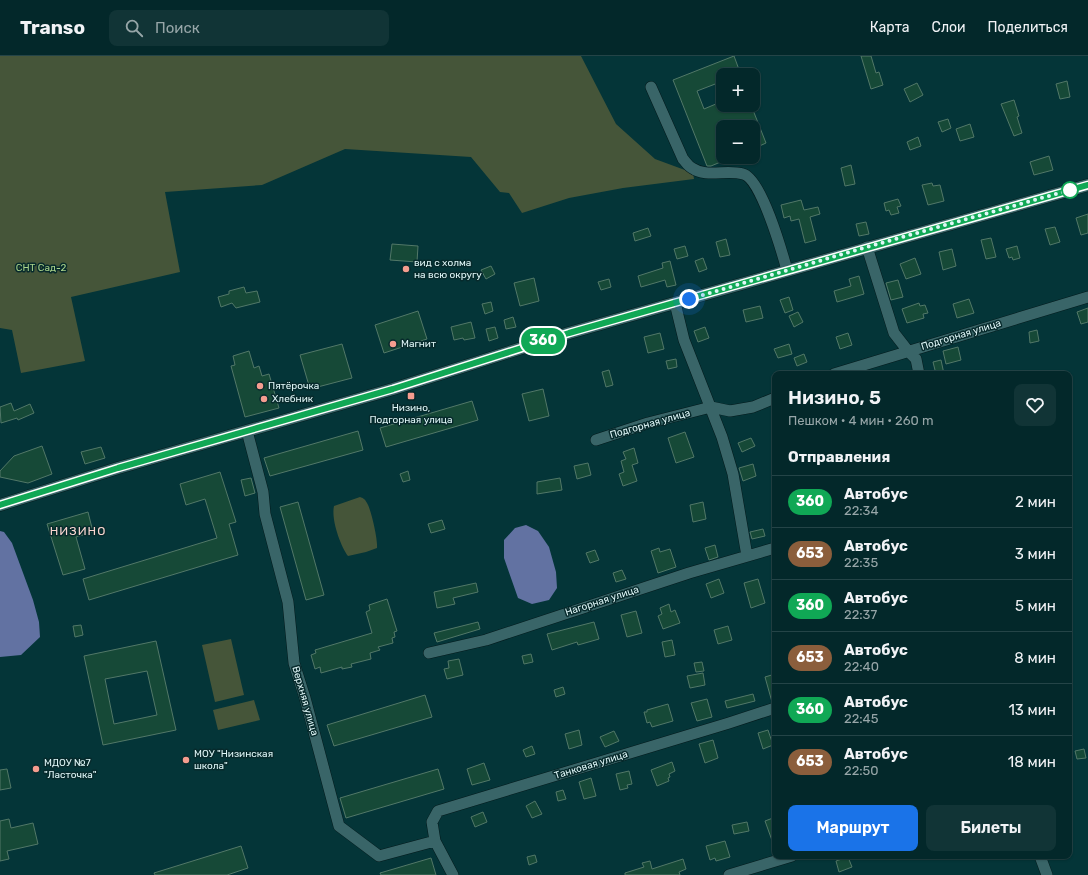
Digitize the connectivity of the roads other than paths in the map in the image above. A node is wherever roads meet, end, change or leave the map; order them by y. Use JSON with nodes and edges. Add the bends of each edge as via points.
{"nodes":[{"id":1,"x":652,"y":87,"type":"dead end"},
{"id":2,"x":1088,"y":185,"type":"edge"},
{"id":3,"x":867,"y":247,"type":"junction"},
{"id":4,"x":788,"y":270,"type":"junction"},
{"id":5,"x":1088,"y":297,"type":"edge"},
{"id":6,"x":675,"y":303,"type":"junction"},
{"id":7,"x":908,"y":351,"type":"junction"},
{"id":8,"x":844,"y":371,"type":"edge"},
{"id":9,"x":918,"y":371,"type":"edge"},
{"id":10,"x":772,"y":399,"type":"edge"},
{"id":11,"x":711,"y":407,"type":"junction"},
{"id":12,"x":247,"y":431,"type":"junction"},
{"id":13,"x":596,"y":440,"type":"dead end"},
{"id":14,"x":0,"y":505,"type":"edge"},
{"id":15,"x":772,"y":549,"type":"edge"},
{"id":16,"x":747,"y":556,"type":"junction"},
{"id":17,"x":429,"y":653,"type":"dead end"},
{"id":18,"x":772,"y":709,"type":"edge"},
{"id":19,"x":435,"y":841,"type":"junction"},
{"id":20,"x":782,"y":859,"type":"edge"},
{"id":21,"x":1041,"y":859,"type":"edge"},
{"id":22,"x":453,"y":875,"type":"edge"},
{"id":23,"x":729,"y":875,"type":"edge"},
{"id":24,"x":1047,"y":875,"type":"edge"}],
"edges":[{"from":1,"to":4,"type":"street","via":[[683,159],[692,169],[704,173],[745,174],[753,182],[773,221]]},
{"from":2,"to":3,"type":"street"},
{"from":3,"to":4,"type":"street"},
{"from":3,"to":7,"type":"street","via":[[894,333]]},
{"from":4,"to":6,"type":"street"},
{"from":5,"to":7,"type":"street","name":"Подгорная улица"},
{"from":6,"to":11,"type":"street","via":[[684,340]]},
{"from":6,"to":12,"type":"street"},
{"from":7,"to":8,"type":"street","name":"Подгорная улица"},
{"from":7,"to":9,"type":"street","via":[[916,359]]},
{"from":10,"to":11,"type":"street","name":"Подгорная улица","via":[[753,407],[730,411]]},
{"from":11,"to":13,"type":"street","name":"Подгорная улица"},
{"from":11,"to":16,"type":"street","via":[[733,474]]},
{"from":12,"to":14,"type":"street"},
{"from":12,"to":19,"type":"street","name":"Верхняя улица","via":[[264,492],[264,514],[288,602],[294,664],[339,826],[379,856]]},
{"from":15,"to":16,"type":"street","name":"Нагорная улица"},
{"from":16,"to":17,"type":"street","name":"Нагорная улица","via":[[486,640]]},
{"from":18,"to":19,"type":"street","name":"Танковая улица","via":[[438,811],[432,822]]},
{"from":19,"to":22,"type":"street"},
{"from":20,"to":23,"type":"street"},
{"from":21,"to":24,"type":"street"}]}
